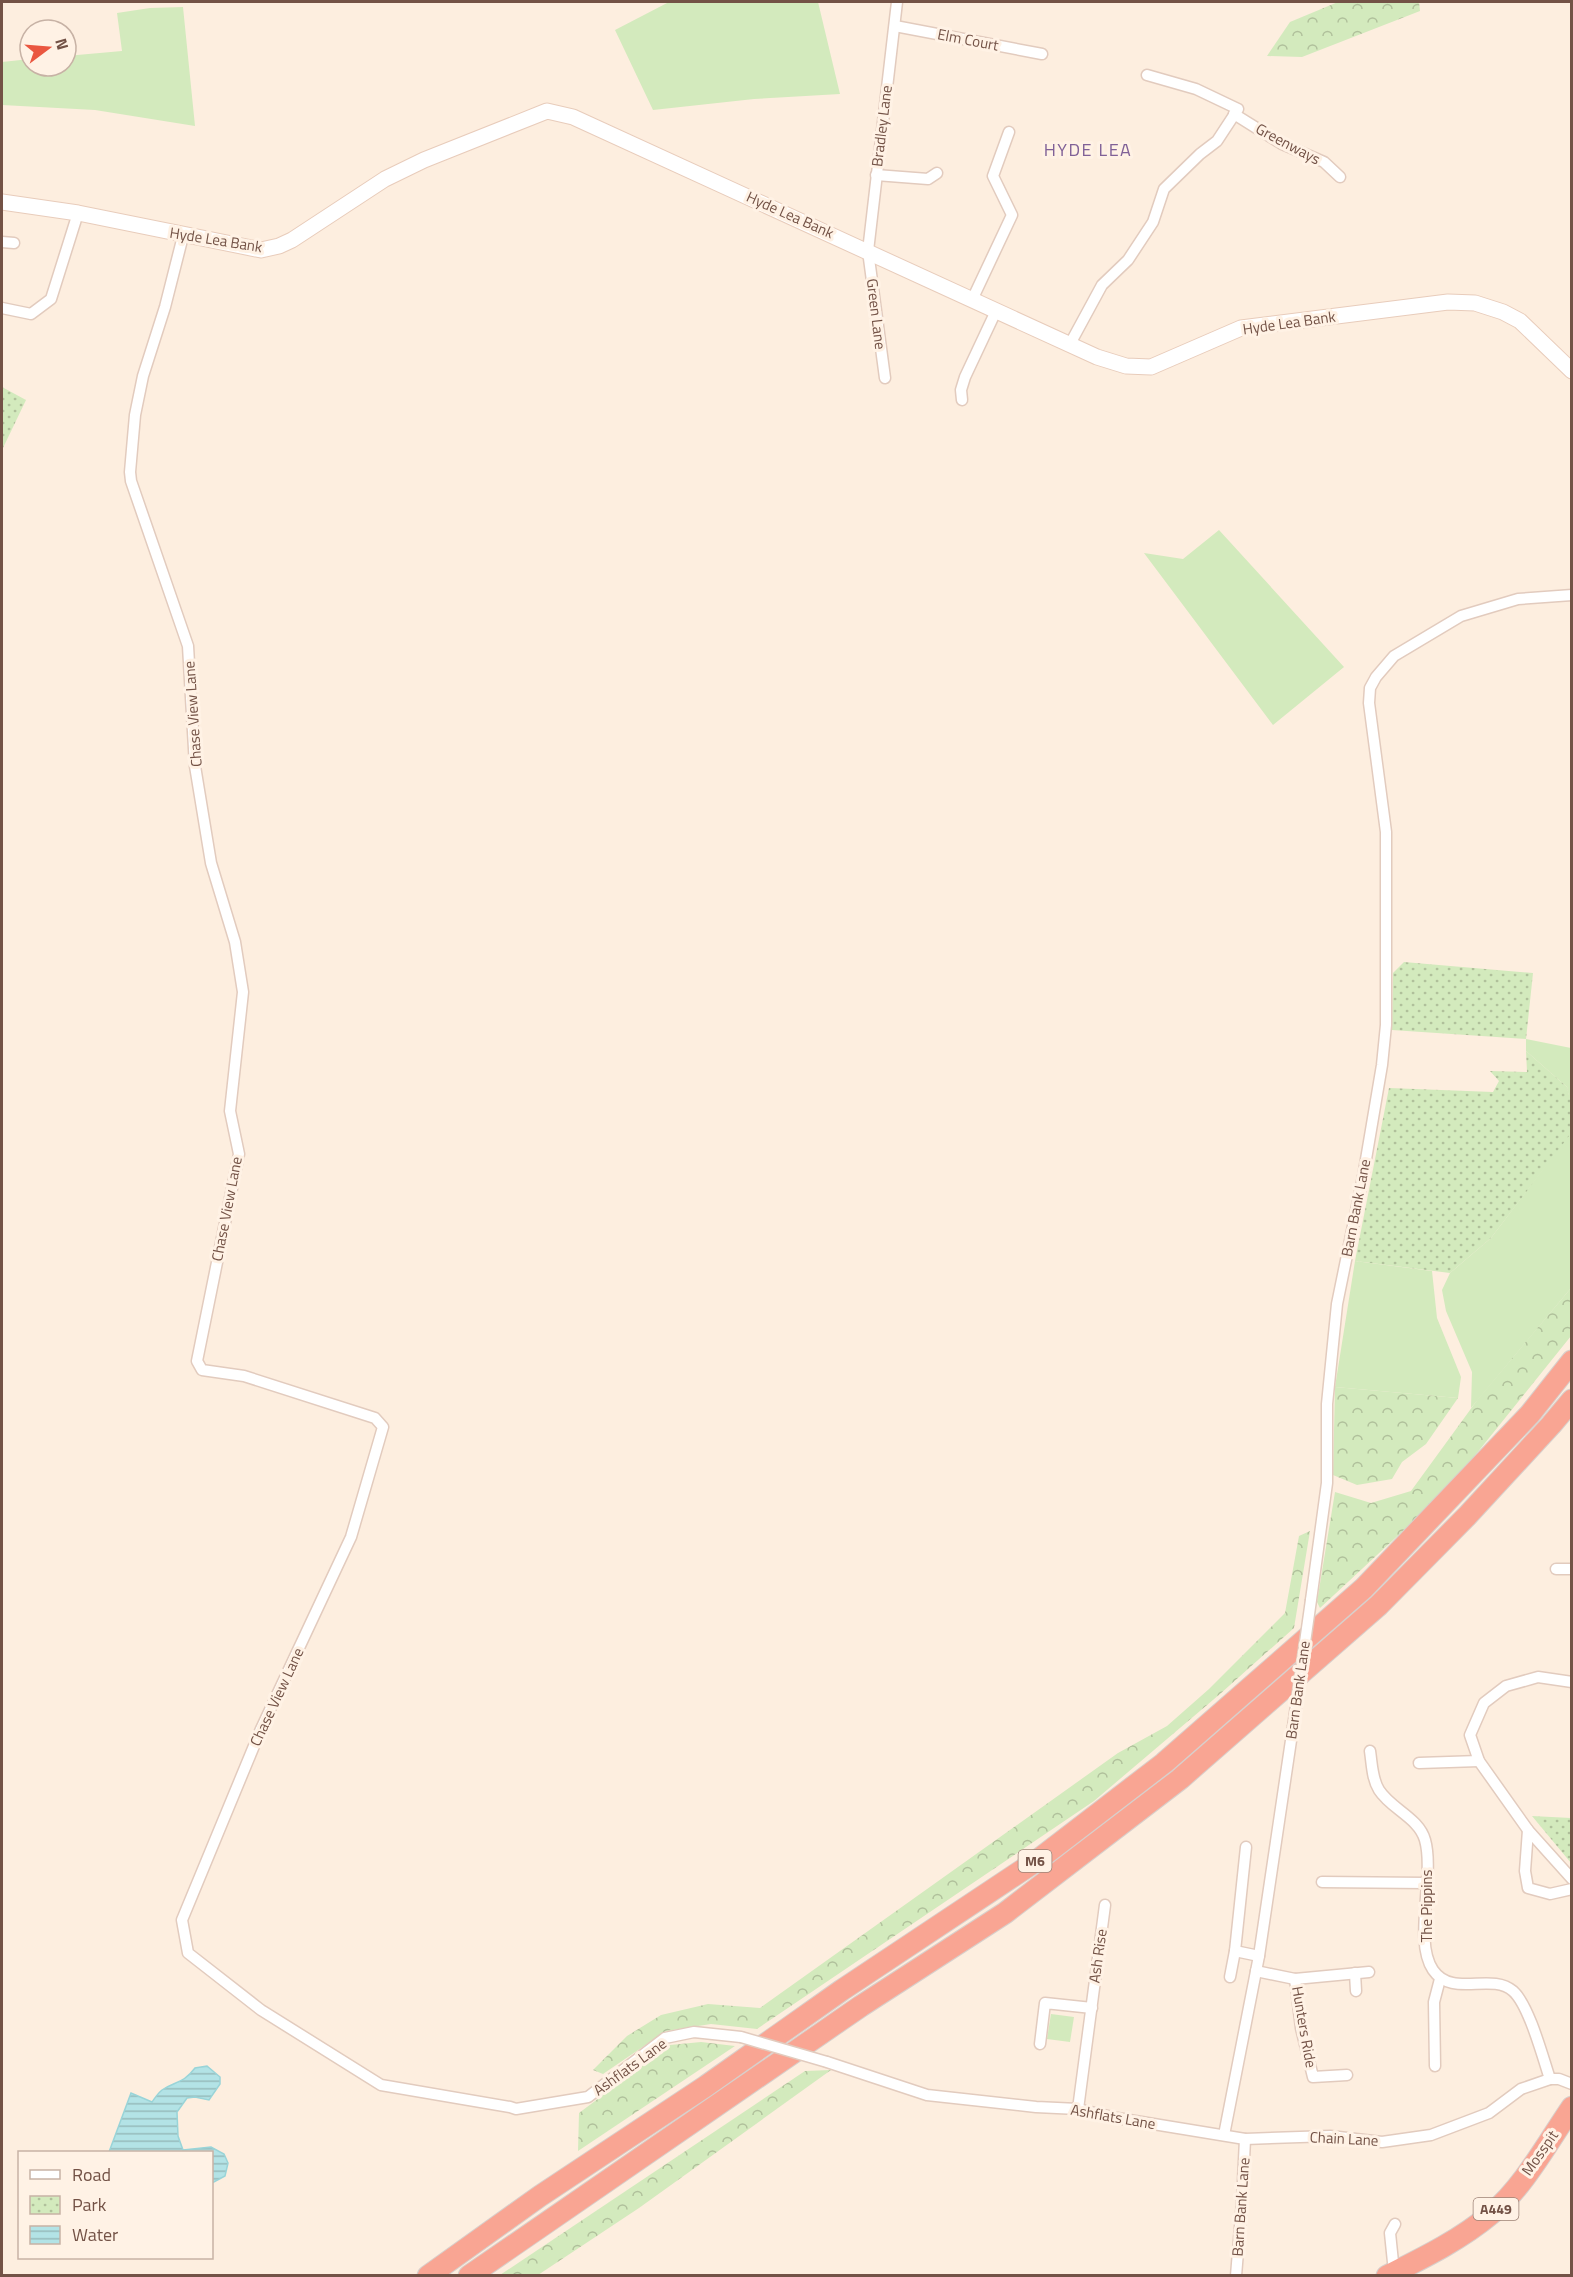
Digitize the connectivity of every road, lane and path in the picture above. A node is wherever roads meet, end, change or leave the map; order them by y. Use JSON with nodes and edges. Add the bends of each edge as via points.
{"nodes":[{"id":1,"x":897,"y":2,"type":"edge"},
{"id":2,"x":894,"y":26,"type":"junction"},
{"id":3,"x":1042,"y":54,"type":"dead end"},
{"id":4,"x":1147,"y":75,"type":"dead end"},
{"id":5,"x":1236,"y":112,"type":"junction"},
{"id":6,"x":1009,"y":132,"type":"dead end"},
{"id":7,"x":937,"y":173,"type":"dead end"},
{"id":8,"x":876,"y":175,"type":"junction"},
{"id":9,"x":1340,"y":177,"type":"dead end"},
{"id":10,"x":2,"y":202,"type":"edge"},
{"id":11,"x":78,"y":213,"type":"junction"},
{"id":12,"x":183,"y":236,"type":"junction"},
{"id":13,"x":2,"y":242,"type":"edge"},
{"id":14,"x":14,"y":243,"type":"dead end"},
{"id":15,"x":868,"y":251,"type":"junction"},
{"id":16,"x":972,"y":300,"type":"junction"},
{"id":17,"x":2,"y":308,"type":"edge"},
{"id":18,"x":996,"y":311,"type":"junction"},
{"id":19,"x":1070,"y":344,"type":"junction"},
{"id":20,"x":1572,"y":371,"type":"edge"},
{"id":21,"x":885,"y":378,"type":"dead end"},
{"id":22,"x":962,"y":400,"type":"dead end"},
{"id":23,"x":1572,"y":595,"type":"edge"},
{"id":24,"x":1572,"y":1361,"type":"edge"},
{"id":25,"x":1572,"y":1400,"type":"edge"},
{"id":26,"x":1556,"y":1569,"type":"dead end"},
{"id":27,"x":1572,"y":1569,"type":"edge"},
{"id":28,"x":1572,"y":1682,"type":"edge"},
{"id":29,"x":1370,"y":1751,"type":"dead end"},
{"id":30,"x":1479,"y":1761,"type":"junction"},
{"id":31,"x":1419,"y":1763,"type":"dead end"},
{"id":32,"x":1528,"y":1830,"type":"junction"},
{"id":33,"x":1246,"y":1846,"type":"dead end"},
{"id":34,"x":1572,"y":1879,"type":"edge"},
{"id":35,"x":1322,"y":1882,"type":"dead end"},
{"id":36,"x":1426,"y":1883,"type":"junction"},
{"id":37,"x":1572,"y":1889,"type":"edge"},
{"id":38,"x":1105,"y":1905,"type":"dead end"},
{"id":39,"x":182,"y":1920,"type":"joint"},
{"id":40,"x":1235,"y":1951,"type":"junction"},
{"id":41,"x":1259,"y":1956,"type":"junction"},
{"id":42,"x":1256,"y":1971,"type":"junction"},
{"id":43,"x":1369,"y":1972,"type":"dead end"},
{"id":44,"x":1355,"y":1974,"type":"junction"},
{"id":45,"x":1230,"y":1977,"type":"dead end"},
{"id":46,"x":1295,"y":1979,"type":"junction"},
{"id":47,"x":1440,"y":1979,"type":"junction"},
{"id":48,"x":1356,"y":1990,"type":"dead end"},
{"id":49,"x":1092,"y":2008,"type":"junction"},
{"id":50,"x":1040,"y":2044,"type":"dead end"},
{"id":51,"x":1435,"y":2067,"type":"dead end"},
{"id":52,"x":1347,"y":2075,"type":"dead end"},
{"id":53,"x":1550,"y":2079,"type":"junction"},
{"id":54,"x":1572,"y":2084,"type":"edge"},
{"id":55,"x":1572,"y":2108,"type":"edge"},
{"id":56,"x":1078,"y":2109,"type":"junction"},
{"id":57,"x":1224,"y":2135,"type":"junction"},
{"id":58,"x":1245,"y":2139,"type":"junction"},
{"id":59,"x":1395,"y":2224,"type":"dead end"},
{"id":60,"x":1390,"y":2274,"type":"edge"},
{"id":61,"x":428,"y":2276,"type":"edge"},
{"id":62,"x":469,"y":2276,"type":"edge"},
{"id":63,"x":1236,"y":2276,"type":"edge"}],
"edges":[{"from":1,"to":2,"type":"street","name":"Bradley Lane"},
{"from":2,"to":3,"type":"street","name":"Elm Court"},
{"from":2,"to":8,"type":"street","name":"Bradley Lane"},
{"from":4,"to":5,"type":"street","name":"Greenways","via":[[1196,89]]},
{"from":5,"to":9,"type":"street","name":"Greenways","via":[[1282,144],[1324,162]]},
{"from":5,"to":19,"type":"street","via":[[1217,141],[1164,189],[1153,222],[1128,260],[1101,285]]},
{"from":6,"to":16,"type":"street","via":[[993,176],[1012,215]]},
{"from":7,"to":8,"type":"street","via":[[928,179]]},
{"from":8,"to":15,"type":"street","name":"Bradley Lane"},
{"from":10,"to":11,"type":"street","name":"Hyde Lea Bank"},
{"from":11,"to":12,"type":"street","name":"Hyde Lea Bank"},
{"from":11,"to":17,"type":"street","via":[[51,299],[31,314]]},
{"from":12,"to":15,"type":"street","name":"Hyde Lea Bank","via":[[261,250],[279,246],[385,179],[547,111],[573,117]]},
{"from":12,"to":39,"type":"street","name":"Chase View Lane","via":[[142,376],[130,472],[189,646],[197,777],[211,863],[236,942],[243,992],[230,1111],[239,1154],[197,1361],[202,1370],[244,1376],[375,1418],[382,1433],[351,1537],[261,1729]]},
{"from":13,"to":14,"type":"street"},
{"from":15,"to":16,"type":"street","name":"Hyde Lea Bank"},
{"from":15,"to":21,"type":"street","name":"Green Lane"},
{"from":16,"to":18,"type":"street","name":"Hyde Lea Bank"},
{"from":18,"to":19,"type":"street","name":"Hyde Lea Bank"},
{"from":18,"to":22,"type":"street","via":[[964,377]]},
{"from":19,"to":20,"type":"street","name":"Hyde Lea Bank","via":[[1121,364],[1151,367],[1242,328],[1468,302],[1520,321]]},
{"from":23,"to":41,"type":"street","name":"Barn Bank Lane","bridge":true,"via":[[1518,599],[1461,616],[1394,656],[1370,688],[1386,832],[1386,1025],[1363,1177],[1337,1304],[1327,1404],[1327,1483]]},
{"from":24,"to":61,"type":"highway","number":"M6","via":[[1530,1414],[1364,1588],[1164,1763],[1039,1859]]},
{"from":25,"to":62,"type":"highway","number":"M6","via":[[1467,1516],[1378,1605],[1180,1779],[1005,1913],[861,2006]]},
{"from":26,"to":27,"type":"street"},
{"from":28,"to":30,"type":"street","via":[[1538,1677],[1506,1686],[1484,1702],[1470,1735]]},
{"from":29,"to":36,"type":"street","name":"The Pippins","via":[[1374,1781],[1380,1791],[1411,1819],[1425,1838]]},
{"from":30,"to":31,"type":"street"},
{"from":30,"to":32,"type":"street"},
{"from":32,"to":34,"type":"street"},
{"from":32,"to":37,"type":"street","via":[[1528,1888],[1550,1894]]},
{"from":33,"to":40,"type":"street"},
{"from":35,"to":36,"type":"street"},
{"from":36,"to":47,"type":"street","name":"The Pippins","via":[[1427,1958]]},
{"from":38,"to":49,"type":"street","name":"Ash Rise"},
{"from":39,"to":56,"type":"street","name":"Ashflats Lane","bridge":true,"via":[[188,1953],[261,2010],[381,2085],[516,2109],[588,2097],[665,2038],[694,2032],[741,2037],[927,2096]]},
{"from":40,"to":41,"type":"street"},
{"from":40,"to":45,"type":"street"},
{"from":41,"to":42,"type":"street","name":"Barn Bank Lane"},
{"from":42,"to":46,"type":"street"},
{"from":42,"to":57,"type":"street","name":"Barn Bank Lane"},
{"from":43,"to":44,"type":"street"},
{"from":44,"to":46,"type":"street"},
{"from":44,"to":48,"type":"street"},
{"from":46,"to":52,"type":"street","name":"Hunters Ride","via":[[1313,2077]]},
{"from":47,"to":51,"type":"street","via":[[1434,2002]]},
{"from":47,"to":53,"type":"street","via":[[1512,1990],[1527,2014]]},
{"from":49,"to":50,"type":"street","via":[[1045,2003]]},
{"from":49,"to":56,"type":"street","name":"Ash Rise"},
{"from":53,"to":54,"type":"street"},
{"from":53,"to":58,"type":"street","name":"Chain Lane","via":[[1521,2089],[1489,2113],[1431,2135],[1382,2142],[1330,2136]]},
{"from":55,"to":60,"type":"highway","name":"Mosspit","number":"A449","via":[[1516,2187],[1491,2214],[1465,2233]]},
{"from":56,"to":57,"type":"street","name":"Ashflats Lane"},
{"from":57,"to":58,"type":"street","name":"Ashflats Lane"},
{"from":58,"to":63,"type":"street","name":"Barn Bank Lane"},
{"from":59,"to":60,"type":"street","via":[[1390,2233]]}]}
